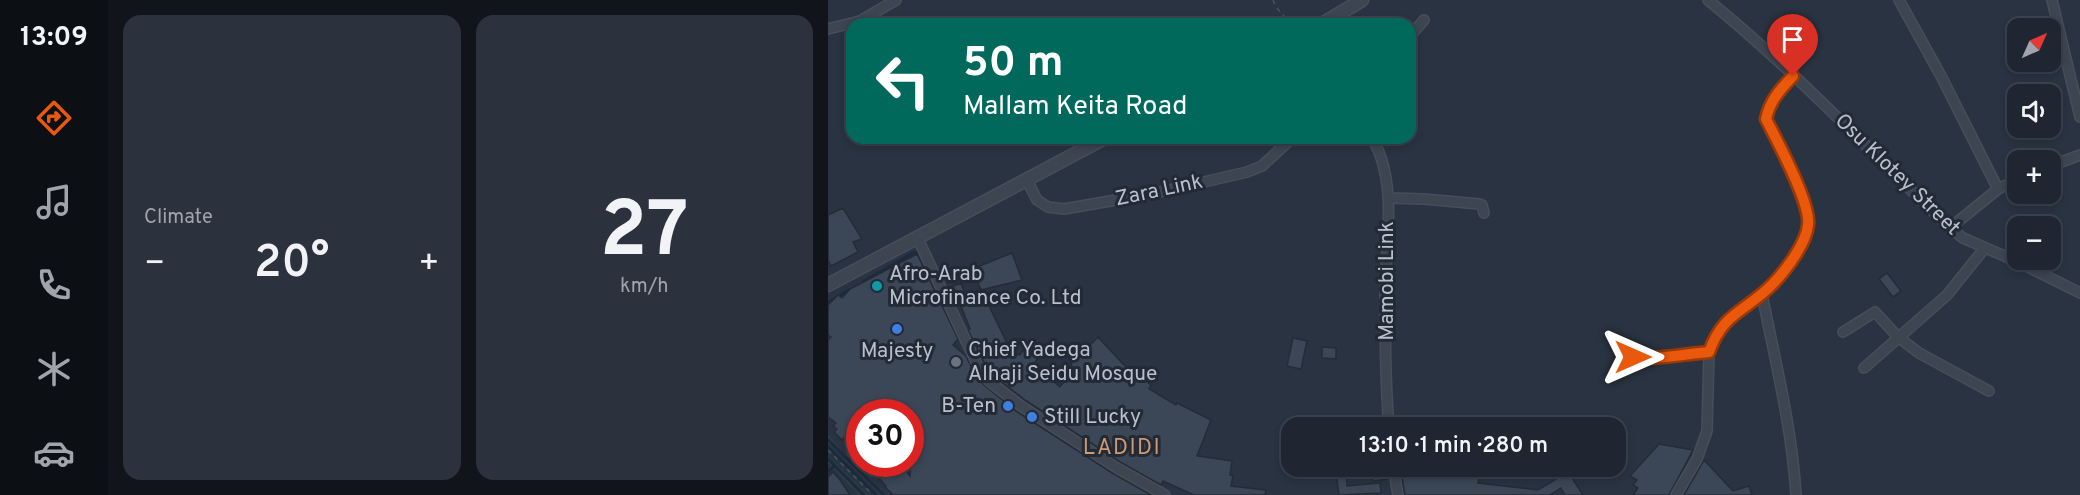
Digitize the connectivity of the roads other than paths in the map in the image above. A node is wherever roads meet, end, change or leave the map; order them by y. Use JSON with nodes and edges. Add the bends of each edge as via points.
{"nodes":[{"id":1,"x":896,"y":0,"type":"edge"},
{"id":2,"x":1362,"y":0,"type":"edge"},
{"id":3,"x":1708,"y":0,"type":"edge"},
{"id":4,"x":1899,"y":0,"type":"edge"},
{"id":5,"x":2052,"y":0,"type":"edge"},
{"id":6,"x":865,"y":18,"type":"edge"},
{"id":7,"x":1332,"y":18,"type":"edge"},
{"id":8,"x":1424,"y":20,"type":"dead end"},
{"id":9,"x":846,"y":24,"type":"edge"},
{"id":10,"x":828,"y":29,"type":"edge"},
{"id":11,"x":1416,"y":29,"type":"edge"},
{"id":12,"x":1793,"y":76,"type":"junction"},
{"id":13,"x":2080,"y":117,"type":"edge"},
{"id":14,"x":1094,"y":144,"type":"edge"},
{"id":15,"x":1286,"y":144,"type":"edge"},
{"id":16,"x":1376,"y":144,"type":"edge"},
{"id":17,"x":2080,"y":155,"type":"edge"},
{"id":18,"x":2061,"y":162,"type":"edge"},
{"id":19,"x":1027,"y":180,"type":"junction"},
{"id":20,"x":2007,"y":184,"type":"edge"},
{"id":21,"x":1998,"y":189,"type":"junction"},
{"id":22,"x":1388,"y":198,"type":"junction"},
{"id":23,"x":1484,"y":213,"type":"dead end"},
{"id":24,"x":1950,"y":228,"type":"junction"},
{"id":25,"x":918,"y":239,"type":"junction"},
{"id":26,"x":1984,"y":249,"type":"junction"},
{"id":27,"x":831,"y":280,"type":"edge"},
{"id":28,"x":2080,"y":293,"type":"edge"},
{"id":29,"x":1762,"y":294,"type":"junction"},
{"id":30,"x":1843,"y":332,"type":"dead end"},
{"id":31,"x":1898,"y":337,"type":"junction"},
{"id":32,"x":1709,"y":352,"type":"junction"},
{"id":33,"x":1633,"y":357,"type":"dead end"},
{"id":34,"x":1864,"y":368,"type":"dead end"},
{"id":35,"x":1989,"y":391,"type":"dead end"},
{"id":36,"x":1389,"y":417,"type":"edge"},
{"id":37,"x":1395,"y":477,"type":"edge"},
{"id":38,"x":1165,"y":495,"type":"edge"},
{"id":39,"x":1398,"y":495,"type":"edge"},
{"id":40,"x":1676,"y":495,"type":"edge"},
{"id":41,"x":1796,"y":495,"type":"edge"}],
"edges":[{"from":1,"to":6,"type":"street"},
{"from":2,"to":7,"type":"street"},
{"from":3,"to":12,"type":"street","name":"Osu Klotey Street"},
{"from":4,"to":21,"type":"street"},
{"from":5,"to":13,"type":"street"},
{"from":8,"to":11,"type":"street"},
{"from":9,"to":10,"type":"street"},
{"from":12,"to":24,"type":"street","name":"Osu Klotey Street"},
{"from":12,"to":29,"type":"street","via":[[1773,98],[1766,119],[1805,207],[1808,224],[1797,253]]},
{"from":14,"to":19,"type":"street"},
{"from":15,"to":19,"type":"street","name":"Zara Link","via":[[1262,166],[1247,172],[1064,209],[1048,207],[1037,200]]},
{"from":16,"to":22,"type":"street","name":"Mamobi Link","via":[[1381,153]]},
{"from":17,"to":18,"type":"street"},
{"from":19,"to":25,"type":"street"},
{"from":20,"to":21,"type":"street"},
{"from":21,"to":24,"type":"street"},
{"from":22,"to":23,"type":"street","via":[[1479,204]]},
{"from":22,"to":36,"type":"street","name":"Mamobi Link","via":[[1385,292]]},
{"from":24,"to":26,"type":"street","name":"Osu Klotey Street"},
{"from":25,"to":27,"type":"street"},
{"from":25,"to":38,"type":"street","via":[[979,368],[989,381],[1021,406]]},
{"from":26,"to":28,"type":"street","name":"Osu Klotey Street"},
{"from":26,"to":31,"type":"street","via":[[1947,295]]},
{"from":29,"to":32,"type":"street","via":[[1727,321]]},
{"from":29,"to":41,"type":"street","via":[[1788,419]]},
{"from":30,"to":31,"type":"street","via":[[1875,312]]},
{"from":31,"to":34,"type":"street"},
{"from":31,"to":35,"type":"street","via":[[1919,353]]},
{"from":32,"to":33,"type":"street"},
{"from":32,"to":40,"type":"street","via":[[1707,431],[1697,459]]},
{"from":37,"to":39,"type":"street"}]}
